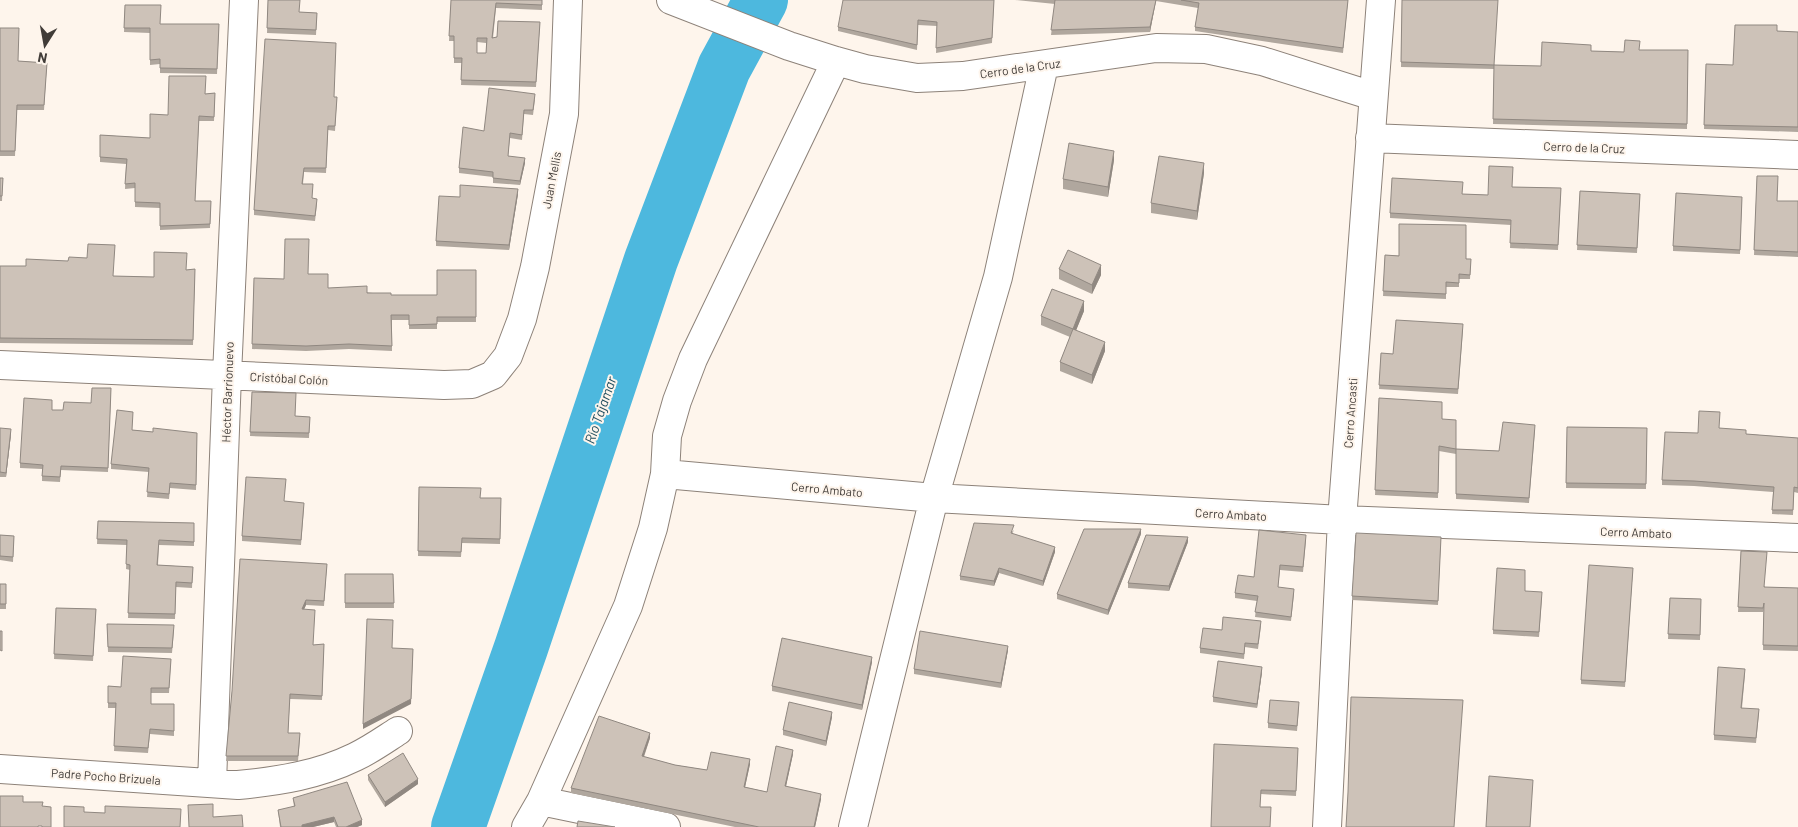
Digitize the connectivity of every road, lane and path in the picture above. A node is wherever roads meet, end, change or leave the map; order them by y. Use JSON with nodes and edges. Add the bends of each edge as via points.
{"nodes":[{"id":1,"x":244,"y":0,"type":"edge"},
{"id":2,"x":568,"y":0,"type":"edge"},
{"id":3,"x":1381,"y":0,"type":"edge"},
{"id":4,"x":683,"y":5,"type":"edge"},
{"id":5,"x":836,"y":61,"type":"junction"},
{"id":6,"x":1044,"y":65,"type":"junction"},
{"id":7,"x":1373,"y":96,"type":"junction"},
{"id":8,"x":1370,"y":138,"type":"junction"},
{"id":9,"x":1798,"y":155,"type":"edge"},
{"id":10,"x":508,"y":356,"type":"joint"},
{"id":11,"x":0,"y":365,"type":"edge"},
{"id":12,"x":227,"y":375,"type":"junction"},
{"id":13,"x":665,"y":474,"type":"junction"},
{"id":14,"x":934,"y":498,"type":"junction"},
{"id":15,"x":1342,"y":520,"type":"junction"},
{"id":16,"x":1798,"y":538,"type":"edge"},
{"id":17,"x":398,"y":731,"type":"dead end"},
{"id":18,"x":0,"y":769,"type":"edge"},
{"id":19,"x":212,"y":783,"type":"junction"},
{"id":20,"x":541,"y":801,"type":"junction"},
{"id":21,"x":526,"y":827,"type":"edge"},
{"id":22,"x":666,"y":827,"type":"edge"},
{"id":23,"x":853,"y":827,"type":"edge"},
{"id":24,"x":1327,"y":827,"type":"edge"}],
"edges":[{"from":1,"to":12,"type":"street","name":"Héctor Barrionuevo"},
{"from":2,"to":10,"type":"street","name":"Juan Mellis","via":[[564,114],[535,267]]},
{"from":3,"to":7,"type":"street","name":"Cerro Ancasti"},
{"from":4,"to":5,"type":"street","name":"Cerro de la Cruz"},
{"from":5,"to":6,"type":"street","name":"Cerro de la Cruz","via":[[918,78],[963,76]]},
{"from":5,"to":13,"type":"street","via":[[693,359],[667,436]]},
{"from":6,"to":7,"type":"street","name":"Cerro de la Cruz","via":[[1156,48],[1206,49],[1262,61]]},
{"from":6,"to":14,"type":"street","via":[[998,277]]},
{"from":7,"to":8,"type":"street","name":"Cerro Ancasti"},
{"from":8,"to":9,"type":"street","name":"Cerro de la Cruz"},
{"from":8,"to":15,"type":"street","name":"Cerro Ancasti"},
{"from":10,"to":12,"type":"street","name":"Cristóbal Colón","via":[[493,375],[472,384]]},
{"from":11,"to":12,"type":"street","name":"Cristóbal Colón"},
{"from":12,"to":19,"type":"street","name":"Héctor Barrionuevo"},
{"from":13,"to":14,"type":"street","name":"Cerro Ambato"},
{"from":13,"to":20,"type":"street","via":[[653,528],[628,606]]},
{"from":14,"to":15,"type":"street","name":"Cerro Ambato"},
{"from":14,"to":23,"type":"street"},
{"from":15,"to":16,"type":"street","name":"Cerro Ambato"},
{"from":15,"to":24,"type":"street","name":"Cerro Ancasti"},
{"from":17,"to":19,"type":"street","name":"Padre Pocho Brizuela","via":[[355,757],[312,774],[276,782]]},
{"from":18,"to":19,"type":"street","name":"Padre Pocho Brizuela"},
{"from":20,"to":21,"type":"street"},
{"from":20,"to":22,"type":"street"}]}
